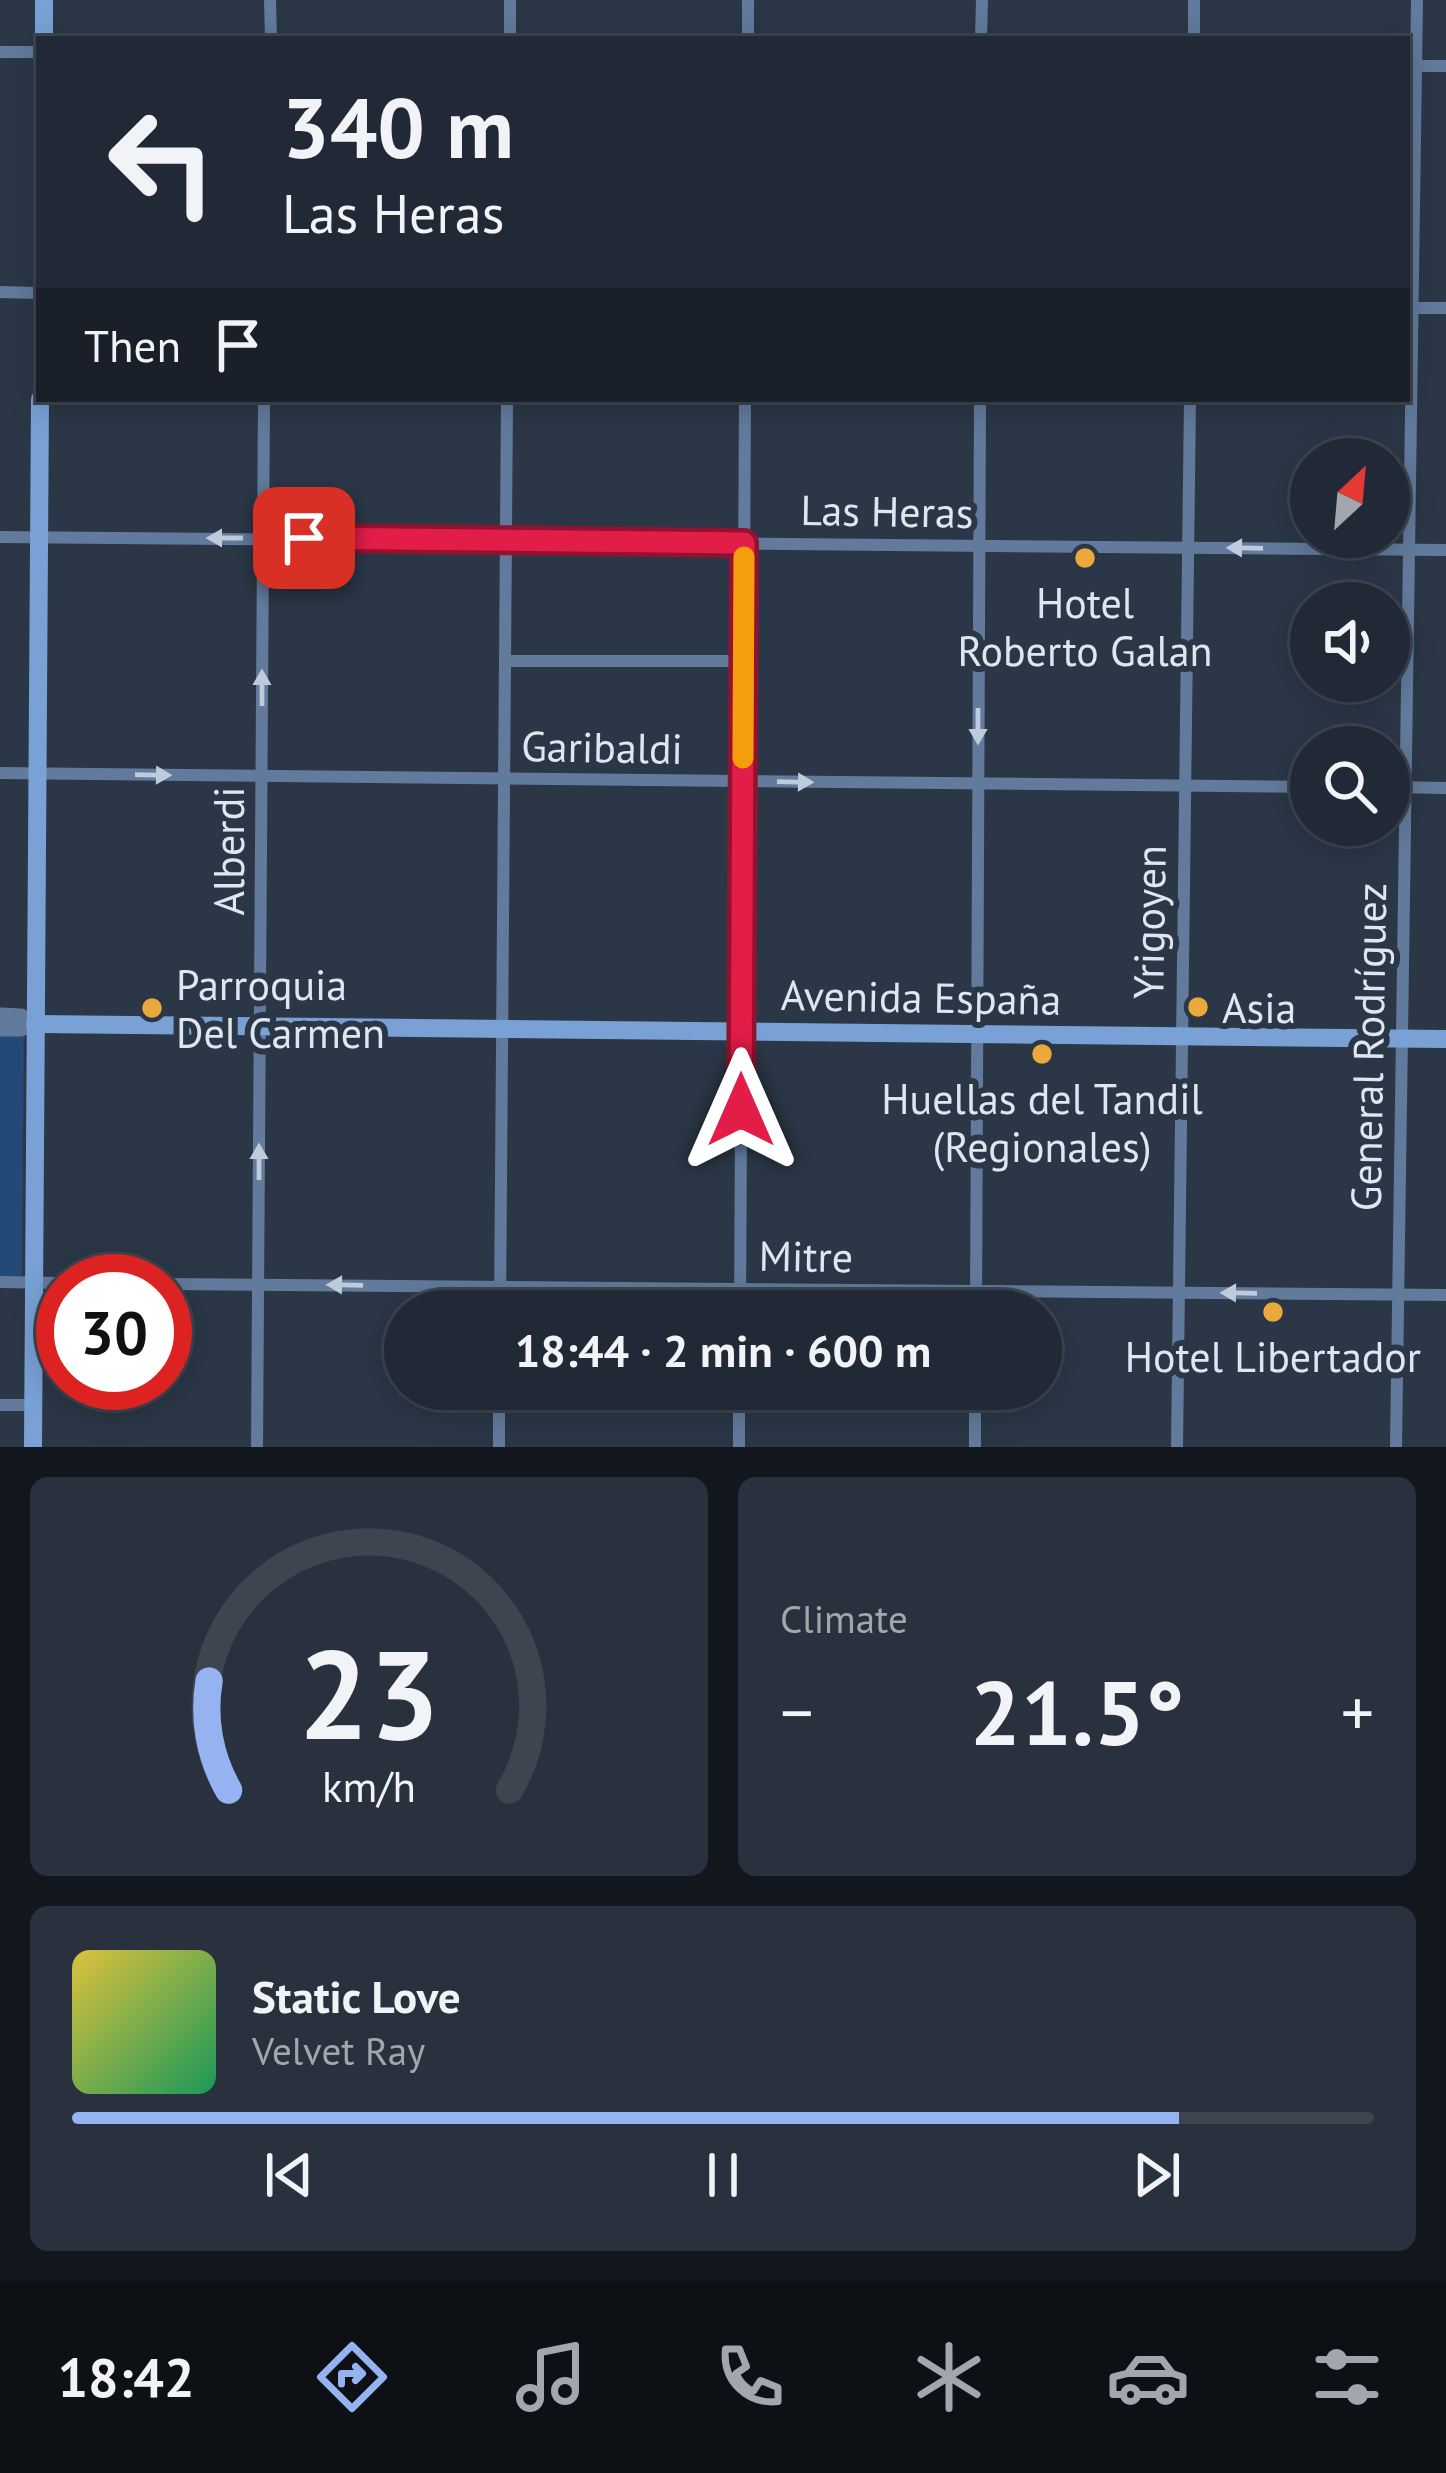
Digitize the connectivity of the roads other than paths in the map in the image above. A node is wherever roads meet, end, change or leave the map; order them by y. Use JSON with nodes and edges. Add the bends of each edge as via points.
{"nodes":[{"id":1,"x":44,"y":0,"type":"edge"},
{"id":2,"x":270,"y":0,"type":"edge"},
{"id":3,"x":510,"y":0,"type":"edge"},
{"id":4,"x":748,"y":0,"type":"edge"},
{"id":5,"x":982,"y":0,"type":"edge"},
{"id":6,"x":1194,"y":0,"type":"edge"},
{"id":7,"x":1417,"y":0,"type":"edge"},
{"id":8,"x":44,"y":36,"type":"edge"},
{"id":9,"x":271,"y":36,"type":"edge"},
{"id":10,"x":510,"y":36,"type":"edge"},
{"id":11,"x":748,"y":36,"type":"edge"},
{"id":12,"x":981,"y":36,"type":"edge"},
{"id":13,"x":1194,"y":36,"type":"edge"},
{"id":14,"x":0,"y":52,"type":"edge"},
{"id":15,"x":36,"y":52,"type":"edge"},
{"id":16,"x":1411,"y":66,"type":"edge"},
{"id":17,"x":1446,"y":66,"type":"edge"},
{"id":18,"x":0,"y":292,"type":"edge"},
{"id":19,"x":36,"y":293,"type":"edge"},
{"id":20,"x":1410,"y":308,"type":"edge"},
{"id":21,"x":1446,"y":308,"type":"edge"},
{"id":22,"x":40,"y":402,"type":"edge"},
{"id":23,"x":264,"y":402,"type":"edge"},
{"id":24,"x":507,"y":402,"type":"edge"},
{"id":25,"x":745,"y":402,"type":"edge"},
{"id":26,"x":980,"y":402,"type":"edge"},
{"id":27,"x":1190,"y":402,"type":"edge"},
{"id":28,"x":1409,"y":402,"type":"edge"},
{"id":29,"x":1409,"y":438,"type":"edge"},
{"id":30,"x":0,"y":537,"type":"edge"},
{"id":31,"x":39,"y":538,"type":"junction"},
{"id":32,"x":263,"y":538,"type":"junction"},
{"id":33,"x":506,"y":541,"type":"junction"},
{"id":34,"x":744,"y":543,"type":"junction"},
{"id":35,"x":979,"y":545,"type":"junction"},
{"id":36,"x":1188,"y":547,"type":"junction"},
{"id":37,"x":1290,"y":548,"type":"edge"},
{"id":38,"x":1410,"y":549,"type":"edge"},
{"id":39,"x":1446,"y":550,"type":"edge"},
{"id":40,"x":1408,"y":558,"type":"edge"},
{"id":41,"x":505,"y":661,"type":"junction"},
{"id":42,"x":744,"y":661,"type":"junction"},
{"id":43,"x":1406,"y":726,"type":"edge"},
{"id":44,"x":0,"y":773,"type":"edge"},
{"id":45,"x":36,"y":774,"type":"junction"},
{"id":46,"x":262,"y":776,"type":"junction"},
{"id":47,"x":504,"y":779,"type":"junction"},
{"id":48,"x":743,"y":781,"type":"junction"},
{"id":49,"x":978,"y":784,"type":"junction"},
{"id":50,"x":1185,"y":785,"type":"junction"},
{"id":51,"x":1290,"y":787,"type":"edge"},
{"id":52,"x":1410,"y":788,"type":"edge"},
{"id":53,"x":1446,"y":788,"type":"edge"},
{"id":54,"x":1404,"y":846,"type":"edge"},
{"id":55,"x":0,"y":1015,"type":"edge"},
{"id":56,"x":35,"y":1024,"type":"junction"},
{"id":57,"x":260,"y":1027,"type":"junction"},
{"id":58,"x":0,"y":1029,"type":"edge"},
{"id":59,"x":502,"y":1029,"type":"junction"},
{"id":60,"x":741,"y":1032,"type":"junction"},
{"id":61,"x":977,"y":1034,"type":"junction"},
{"id":62,"x":1180,"y":1036,"type":"junction"},
{"id":63,"x":1402,"y":1039,"type":"junction"},
{"id":64,"x":1446,"y":1040,"type":"edge"},
{"id":65,"x":0,"y":1282,"type":"edge"},
{"id":66,"x":35,"y":1282,"type":"junction"},
{"id":67,"x":192,"y":1283,"type":"edge"},
{"id":68,"x":258,"y":1284,"type":"junction"},
{"id":69,"x":500,"y":1287,"type":"junction"},
{"id":70,"x":740,"y":1289,"type":"junction"},
{"id":71,"x":858,"y":1290,"type":"edge"},
{"id":72,"x":976,"y":1290,"type":"edge"},
{"id":73,"x":1062,"y":1292,"type":"edge"},
{"id":74,"x":1179,"y":1293,"type":"junction"},
{"id":75,"x":1398,"y":1295,"type":"junction"},
{"id":76,"x":1446,"y":1295,"type":"edge"},
{"id":77,"x":0,"y":1405,"type":"edge"},
{"id":78,"x":34,"y":1405,"type":"junction"},
{"id":79,"x":499,"y":1410,"type":"edge"},
{"id":80,"x":739,"y":1410,"type":"edge"},
{"id":81,"x":975,"y":1410,"type":"edge"},
{"id":82,"x":33,"y":1447,"type":"edge"},
{"id":83,"x":257,"y":1447,"type":"edge"},
{"id":84,"x":499,"y":1447,"type":"edge"},
{"id":85,"x":739,"y":1447,"type":"edge"},
{"id":86,"x":975,"y":1447,"type":"edge"},
{"id":87,"x":1177,"y":1447,"type":"edge"},
{"id":88,"x":1396,"y":1447,"type":"edge"}],
"edges":[{"from":1,"to":8,"type":"main road"},
{"from":2,"to":9,"type":"street"},
{"from":3,"to":10,"type":"street"},
{"from":4,"to":11,"type":"street"},
{"from":5,"to":12,"type":"street"},
{"from":6,"to":13,"type":"street"},
{"from":7,"to":16,"type":"street","name":"General Rodríguez"},
{"from":14,"to":15,"type":"street"},
{"from":16,"to":17,"type":"street"},
{"from":16,"to":20,"type":"street","name":"General Rodríguez"},
{"from":18,"to":19,"type":"street"},
{"from":20,"to":21,"type":"street"},
{"from":22,"to":31,"type":"main road"},
{"from":23,"to":32,"type":"street","name":"Alberdi"},
{"from":24,"to":33,"type":"street"},
{"from":25,"to":34,"type":"street"},
{"from":26,"to":35,"type":"street"},
{"from":27,"to":36,"type":"street","name":"Yrigoyen"},
{"from":28,"to":29,"type":"street","name":"General Rodríguez"},
{"from":30,"to":31,"type":"street","name":"Las Heras"},
{"from":32,"to":31,"type":"street","name":"Las Heras","one_way":true},
{"from":31,"to":45,"type":"main road"},
{"from":32,"to":33,"type":"street","name":"Las Heras"},
{"from":46,"to":32,"type":"street","name":"Alberdi","one_way":true},
{"from":33,"to":34,"type":"street","name":"Las Heras"},
{"from":33,"to":41,"type":"street"},
{"from":34,"to":35,"type":"street","name":"Las Heras"},
{"from":34,"to":42,"type":"street"},
{"from":35,"to":36,"type":"street","name":"Las Heras"},
{"from":35,"to":49,"type":"street","one_way":true},
{"from":37,"to":36,"type":"street","name":"Las Heras","one_way":true},
{"from":36,"to":50,"type":"street","name":"Yrigoyen"},
{"from":38,"to":39,"type":"street","name":"Las Heras"},
{"from":40,"to":43,"type":"street","name":"General Rodríguez"},
{"from":41,"to":42,"type":"street"},
{"from":41,"to":47,"type":"street"},
{"from":42,"to":48,"type":"street"},
{"from":44,"to":45,"type":"street","name":"Garibaldi"},
{"from":45,"to":46,"type":"street","name":"Garibaldi","one_way":true},
{"from":45,"to":56,"type":"main road"},
{"from":46,"to":47,"type":"street","name":"Garibaldi"},
{"from":46,"to":57,"type":"street","name":"Alberdi"},
{"from":47,"to":48,"type":"street","name":"Garibaldi"},
{"from":47,"to":59,"type":"street"},
{"from":48,"to":49,"type":"street","name":"Garibaldi","one_way":true},
{"from":48,"to":60,"type":"street"},
{"from":49,"to":50,"type":"street","name":"Garibaldi"},
{"from":49,"to":61,"type":"street"},
{"from":50,"to":51,"type":"street","name":"Garibaldi"},
{"from":50,"to":62,"type":"street","name":"Yrigoyen"},
{"from":52,"to":53,"type":"street"},
{"from":54,"to":63,"type":"street","name":"General Rodríguez"},
{"from":55,"to":56,"type":"street"},
{"from":56,"to":57,"type":"main road","name":"Avenida España"},
{"from":56,"to":58,"type":"street"},
{"from":56,"to":66,"type":"main road"},
{"from":57,"to":59,"type":"main road","name":"Avenida España"},
{"from":68,"to":57,"type":"street","name":"Alberdi","one_way":true},
{"from":59,"to":60,"type":"main road","name":"Avenida España"},
{"from":59,"to":69,"type":"street"},
{"from":60,"to":61,"type":"main road","name":"Avenida España"},
{"from":60,"to":70,"type":"street"},
{"from":61,"to":62,"type":"main road","name":"Avenida España"},
{"from":61,"to":72,"type":"street"},
{"from":62,"to":63,"type":"main road","name":"Avenida España"},
{"from":62,"to":74,"type":"street","name":"Yrigoyen"},
{"from":63,"to":64,"type":"main road","name":"Avenida España"},
{"from":63,"to":75,"type":"street","name":"General Rodríguez"},
{"from":65,"to":66,"type":"street"},
{"from":66,"to":78,"type":"main road"},
{"from":67,"to":68,"type":"street","name":"Mitre"},
{"from":69,"to":68,"type":"street","name":"Mitre","one_way":true},
{"from":68,"to":83,"type":"street","name":"Alberdi"},
{"from":69,"to":70,"type":"street","name":"Mitre"},
{"from":70,"to":71,"type":"street","name":"Mitre"},
{"from":73,"to":74,"type":"street","name":"Mitre"},
{"from":75,"to":74,"type":"street","name":"Mitre","one_way":true},
{"from":74,"to":87,"type":"street","name":"Yrigoyen"},
{"from":75,"to":76,"type":"street","name":"Mitre"},
{"from":75,"to":88,"type":"street","name":"General Rodríguez"},
{"from":77,"to":78,"type":"street"},
{"from":78,"to":82,"type":"main road"},
{"from":79,"to":84,"type":"street"},
{"from":80,"to":85,"type":"street"},
{"from":81,"to":86,"type":"street"}]}
